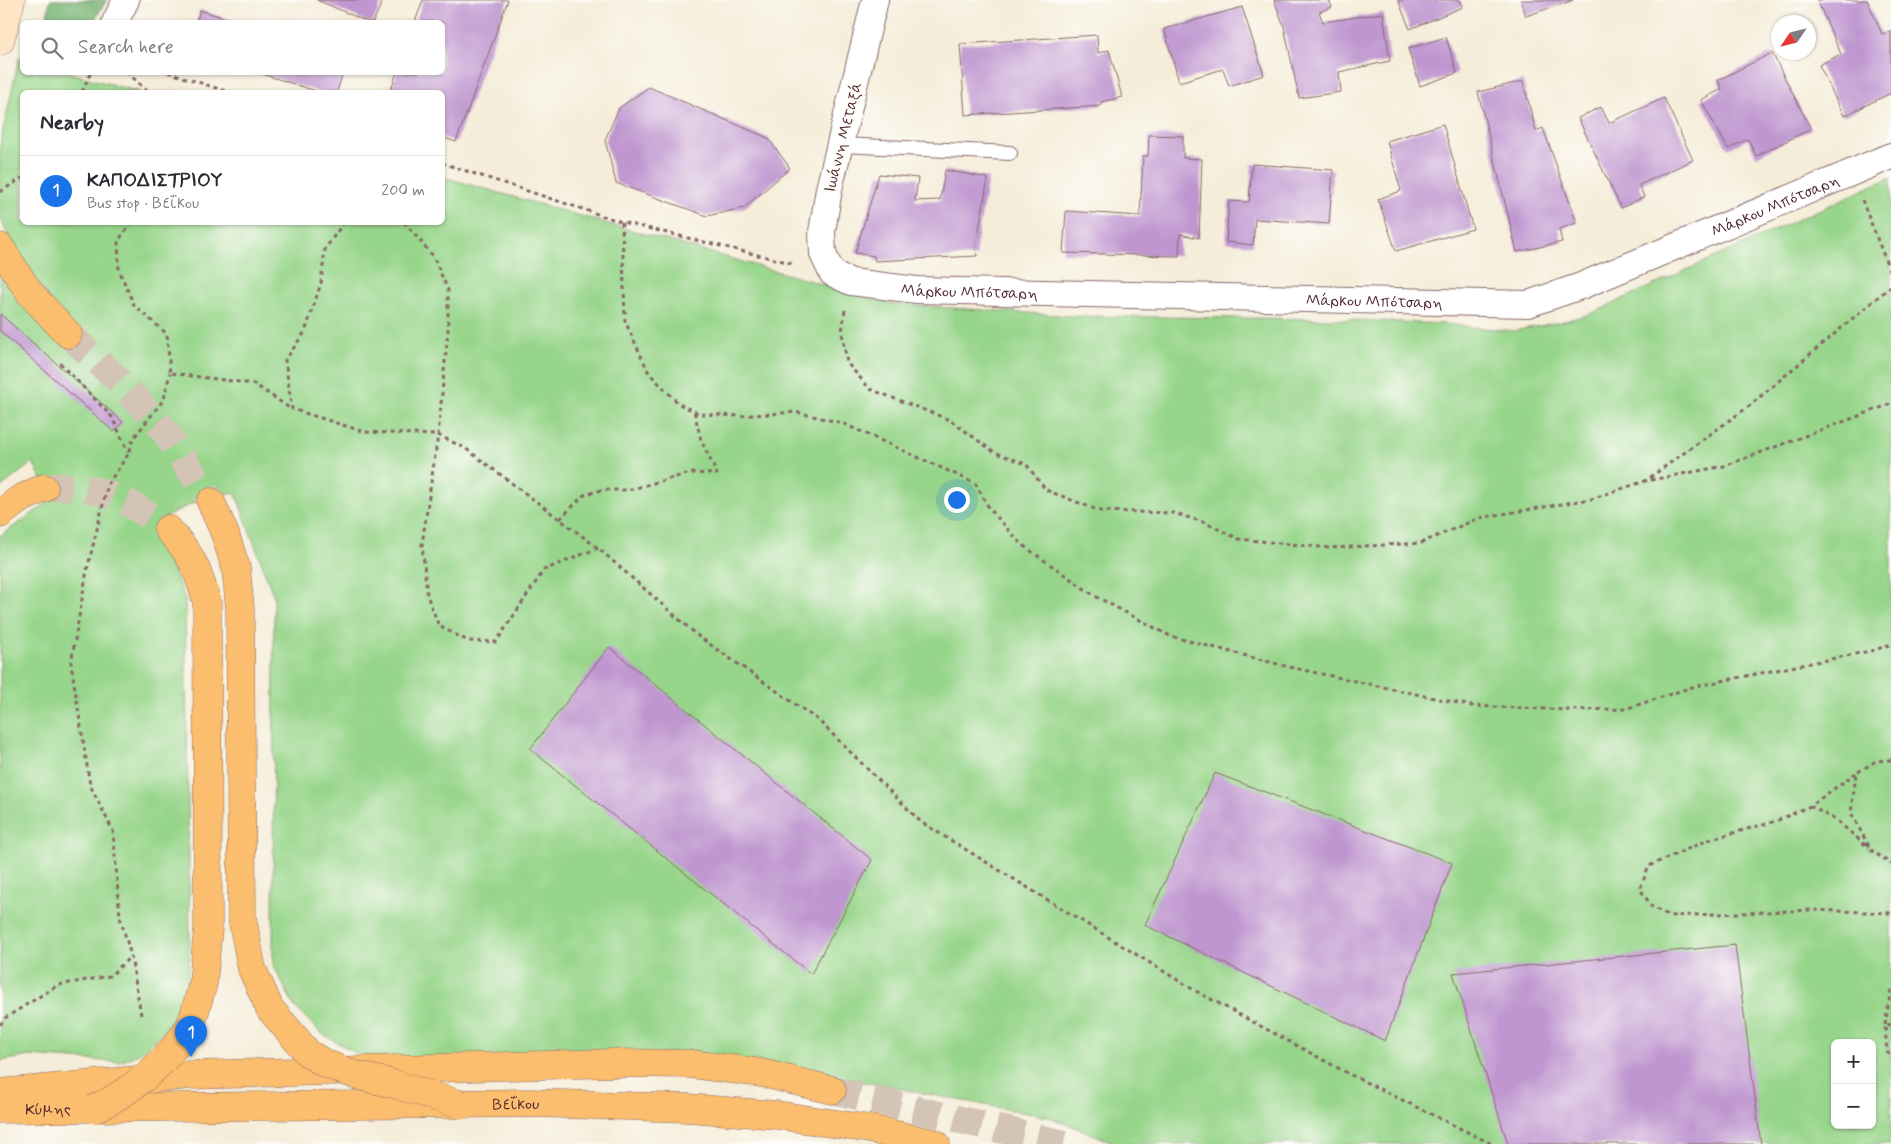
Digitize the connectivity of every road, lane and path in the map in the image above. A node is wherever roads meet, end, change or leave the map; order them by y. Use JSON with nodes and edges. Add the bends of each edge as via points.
{"nodes":[{"id":1,"x":11,"y":0,"type":"edge"},
{"id":2,"x":126,"y":0,"type":"edge"},
{"id":3,"x":875,"y":0,"type":"edge"},
{"id":4,"x":116,"y":20,"type":"edge"},
{"id":5,"x":0,"y":41,"type":"edge"},
{"id":6,"x":90,"y":75,"type":"edge"},
{"id":7,"x":130,"y":75,"type":"edge"},
{"id":8,"x":177,"y":75,"type":"edge"},
{"id":9,"x":83,"y":90,"type":"edge"},
{"id":10,"x":146,"y":90,"type":"edge"},
{"id":11,"x":222,"y":90,"type":"edge"},
{"id":12,"x":841,"y":145,"type":"junction"},
{"id":13,"x":1010,"y":153,"type":"dead end"},
{"id":14,"x":1891,"y":156,"type":"edge"},
{"id":15,"x":445,"y":164,"type":"edge"},
{"id":16,"x":1851,"y":172,"type":"junction"},
{"id":17,"x":20,"y":179,"type":"edge"},
{"id":18,"x":0,"y":192,"type":"edge"},
{"id":19,"x":622,"y":222,"type":"junction"},
{"id":20,"x":130,"y":225,"type":"edge"},
{"id":21,"x":342,"y":225,"type":"edge"},
{"id":22,"x":407,"y":225,"type":"edge"},
{"id":23,"x":0,"y":247,"type":"edge"},
{"id":24,"x":1891,"y":274,"type":"edge"},
{"id":25,"x":842,"y":278,"type":"junction"},
{"id":26,"x":1891,"y":286,"type":"edge"},
{"id":27,"x":68,"y":334,"type":"tunnel mouth"},
{"id":28,"x":170,"y":373,"type":"junction"},
{"id":29,"x":1891,"y":404,"type":"edge"},
{"id":30,"x":292,"y":409,"type":"junction"},
{"id":31,"x":694,"y":411,"type":"junction"},
{"id":32,"x":112,"y":417,"type":"dead end"},
{"id":33,"x":438,"y":435,"type":"junction"},
{"id":34,"x":129,"y":452,"type":"junction"},
{"id":35,"x":1645,"y":481,"type":"junction"},
{"id":36,"x":44,"y":488,"type":"tunnel mouth"},
{"id":37,"x":211,"y":502,"type":"tunnel mouth"},
{"id":38,"x":0,"y":514,"type":"edge"},
{"id":39,"x":560,"y":520,"type":"junction"},
{"id":40,"x":168,"y":529,"type":"tunnel mouth"},
{"id":41,"x":598,"y":548,"type":"junction"},
{"id":42,"x":1891,"y":644,"type":"edge"},
{"id":43,"x":1891,"y":760,"type":"edge"},
{"id":44,"x":1856,"y":774,"type":"junction"},
{"id":45,"x":1810,"y":806,"type":"junction"},
{"id":46,"x":1871,"y":850,"type":"junction"},
{"id":47,"x":1891,"y":864,"type":"edge"},
{"id":48,"x":1891,"y":913,"type":"edge"},
{"id":49,"x":131,"y":956,"type":"junction"},
{"id":50,"x":1891,"y":989,"type":"edge"},
{"id":51,"x":141,"y":1015,"type":"dead end"},
{"id":52,"x":1891,"y":1024,"type":"edge"},
{"id":53,"x":0,"y":1025,"type":"edge"},
{"id":54,"x":1885,"y":1026,"type":"junction"},
{"id":55,"x":1891,"y":1059,"type":"edge"},
{"id":56,"x":832,"y":1090,"type":"tunnel mouth"},
{"id":57,"x":0,"y":1093,"type":"edge"},
{"id":58,"x":462,"y":1106,"type":"junction"},
{"id":59,"x":0,"y":1109,"type":"edge"},
{"id":60,"x":94,"y":1109,"type":"junction"},
{"id":61,"x":936,"y":1144,"type":"edge"},
{"id":62,"x":1492,"y":1144,"type":"edge"}],
"edges":[{"from":1,"to":5,"type":"main road"},
{"from":2,"to":4,"type":"street"},
{"from":3,"to":12,"type":"street","name":"Ιωάννη Μεταξά"},
{"from":6,"to":9,"type":"path"},
{"from":7,"to":10,"type":"path"},
{"from":8,"to":11,"type":"path"},
{"from":12,"to":13,"type":"lane"},
{"from":12,"to":25,"type":"street","name":"Ιωάννη Μεταξά","via":[[822,232],[823,254]]},
{"from":14,"to":16,"type":"street","name":"Μάρκου Μπότσαρη"},
{"from":15,"to":19,"type":"path"},
{"from":16,"to":24,"type":"path"},
{"from":16,"to":25,"type":"street","name":"Μάρκου Μπότσαρη","via":[[1580,286],[1528,304],[917,290]]},
{"from":17,"to":18,"type":"path"},
{"from":19,"to":25,"type":"path"},
{"from":19,"to":31,"type":"path","via":[[625,321],[649,373],[679,404]]},
{"from":20,"to":28,"type":"path","via":[[118,241],[119,270],[134,304],[167,334]]},
{"from":21,"to":30,"type":"path","via":[[325,248],[321,284],[305,332],[285,360]]},
{"from":22,"to":33,"type":"path","via":[[433,256],[448,290],[448,331]]},
{"from":23,"to":27,"type":"main road","via":[[29,292]]},
{"from":25,"to":35,"type":"path","via":[[842,332],[847,363],[870,389],[950,420],[994,452],[1026,464],[1046,490],[1100,511],[1173,513],[1204,522],[1239,539],[1330,548],[1421,543],[1479,518],[1591,499]]},
{"from":26,"to":35,"type":"path","via":[[1748,407]]},
{"from":28,"to":30,"type":"path","via":[[254,384]]},
{"from":28,"to":34,"type":"path","via":[[164,399],[133,439]]},
{"from":29,"to":35,"type":"path","via":[[1724,466]]},
{"from":30,"to":33,"type":"path","via":[[365,432]]},
{"from":31,"to":39,"type":"path","via":[[701,440],[717,474],[690,473],[628,490],[602,490],[584,495]]},
{"from":31,"to":42,"type":"path","via":[[740,416],[796,412],[842,423],[975,483],[989,508],[1021,544],[1095,596],[1170,636],[1289,667],[1472,706],[1569,710],[1625,708],[1692,687]]},
{"from":32,"to":34,"type":"path"},
{"from":33,"to":39,"type":"path","via":[[465,448]]},
{"from":33,"to":41,"type":"path","via":[[422,544],[427,594],[439,626],[468,641],[496,642],[544,570]]},
{"from":34,"to":49,"type":"path","via":[[108,484],[87,570],[71,663],[90,785],[113,831],[120,917]]},
{"from":36,"to":38,"type":"main road","via":[[20,499]]},
{"from":37,"to":58,"type":"main road","bridge":true,"via":[[236,568],[240,609],[242,918],[252,969],[270,1010],[308,1053],[355,1076],[394,1084]]},
{"from":39,"to":41,"type":"path"},
{"from":40,"to":60,"type":"main road","bridge":true,"via":[[198,570],[207,603],[208,928],[204,984],[192,1025],[164,1062],[120,1096]]},
{"from":41,"to":62,"type":"path","via":[[698,636],[818,720],[921,822],[1194,990],[1351,1074]]},
{"from":43,"to":44,"type":"path","via":[[1876,761]]},
{"from":44,"to":45,"type":"path"},
{"from":44,"to":46,"type":"path","via":[[1851,813]]},
{"from":45,"to":46,"type":"path","via":[[1836,820]]},
{"from":45,"to":48,"type":"path","via":[[1776,821],[1708,840],[1650,866],[1640,889],[1652,907],[1670,916],[1812,910]]},
{"from":46,"to":47,"type":"path"},
{"from":49,"to":51,"type":"path"},
{"from":49,"to":53,"type":"path","via":[[110,976],[58,985],[5,1018]]},
{"from":50,"to":54,"type":"path"},
{"from":52,"to":54,"type":"path"},
{"from":54,"to":55,"type":"path","via":[[1887,1052]]},
{"from":56,"to":57,"type":"main road","via":[[762,1073],[691,1064],[613,1063],[190,1075]]},
{"from":58,"to":60,"type":"main road","name":"Βεΐκου","bridge":true},
{"from":58,"to":61,"type":"main road","name":"Βεΐκου","via":[[531,1103],[688,1108],[777,1115],[870,1129]]},
{"from":59,"to":60,"type":"main road","name":"Κύμης"}]}
